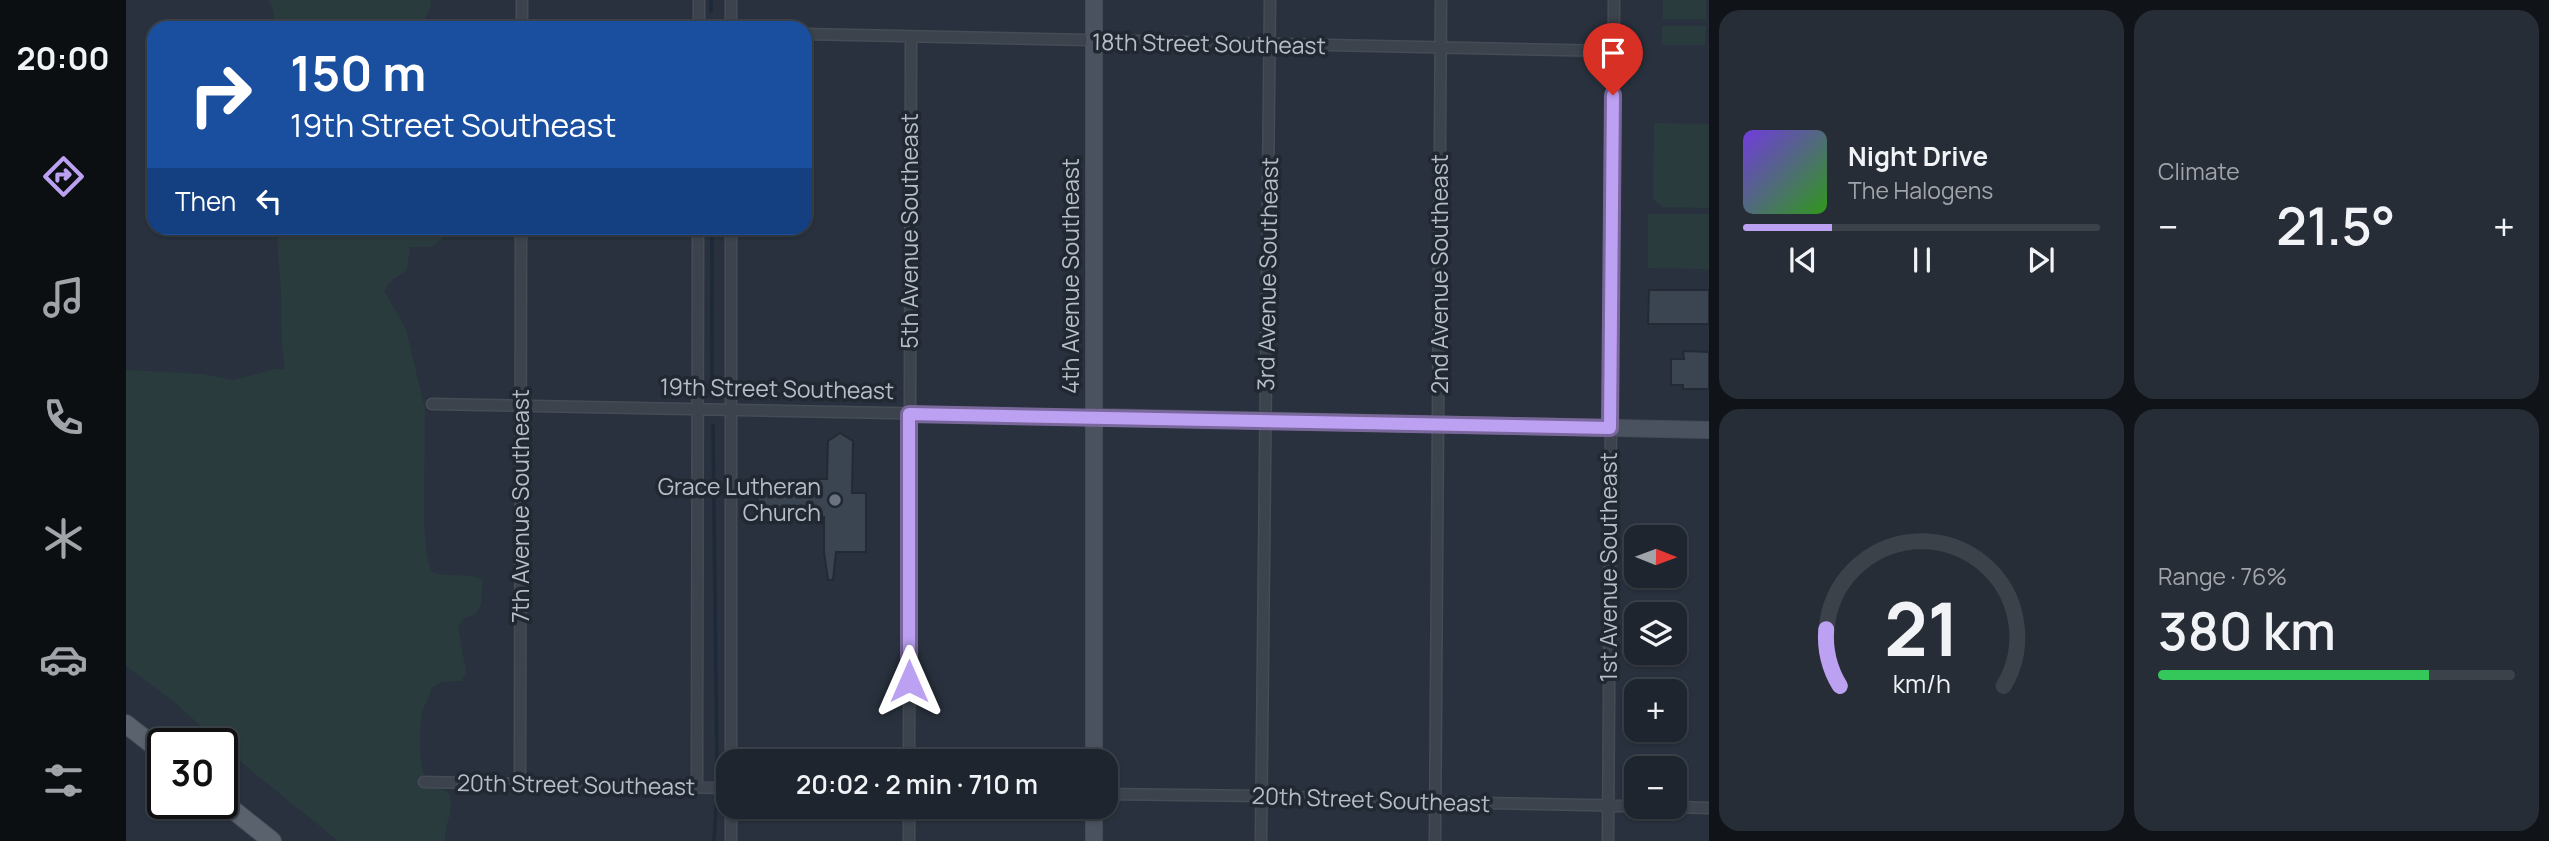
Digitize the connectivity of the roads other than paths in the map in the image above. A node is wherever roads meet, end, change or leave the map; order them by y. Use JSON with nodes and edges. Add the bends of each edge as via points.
{"nodes":[{"id":1,"x":522,"y":0,"type":"edge"},
{"id":2,"x":699,"y":0,"type":"edge"},
{"id":3,"x":731,"y":0,"type":"edge"},
{"id":4,"x":1094,"y":0,"type":"edge"},
{"id":5,"x":1270,"y":0,"type":"edge"},
{"id":6,"x":1441,"y":0,"type":"edge"},
{"id":7,"x":1614,"y":0,"type":"edge"},
{"id":8,"x":522,"y":21,"type":"edge"},
{"id":9,"x":699,"y":21,"type":"edge"},
{"id":10,"x":731,"y":21,"type":"edge"},
{"id":11,"x":812,"y":34,"type":"edge"},
{"id":12,"x":911,"y":37,"type":"junction"},
{"id":13,"x":1094,"y":42,"type":"junction"},
{"id":14,"x":1270,"y":45,"type":"junction"},
{"id":15,"x":1441,"y":48,"type":"junction"},
{"id":16,"x":1613,"y":51,"type":"junction"},
{"id":17,"x":522,"y":235,"type":"edge"},
{"id":18,"x":698,"y":235,"type":"edge"},
{"id":19,"x":731,"y":235,"type":"edge"},
{"id":20,"x":432,"y":404,"type":"dead end"},
{"id":21,"x":521,"y":407,"type":"junction"},
{"id":22,"x":697,"y":410,"type":"junction"},
{"id":23,"x":732,"y":411,"type":"junction"},
{"id":24,"x":909,"y":414,"type":"junction"},
{"id":25,"x":1094,"y":417,"type":"junction"},
{"id":26,"x":1267,"y":421,"type":"junction"},
{"id":27,"x":1439,"y":424,"type":"junction"},
{"id":28,"x":1610,"y":428,"type":"junction"},
{"id":29,"x":1709,"y":430,"type":"edge"},
{"id":30,"x":126,"y":724,"type":"edge"},
{"id":31,"x":147,"y":740,"type":"edge"},
{"id":32,"x":732,"y":749,"type":"edge"},
{"id":33,"x":909,"y":749,"type":"edge"},
{"id":34,"x":1094,"y":749,"type":"edge"},
{"id":35,"x":424,"y":782,"type":"dead end"},
{"id":36,"x":520,"y":784,"type":"junction"},
{"id":37,"x":697,"y":787,"type":"junction"},
{"id":38,"x":716,"y":788,"type":"edge"},
{"id":39,"x":1118,"y":794,"type":"edge"},
{"id":40,"x":1261,"y":796,"type":"junction"},
{"id":41,"x":1435,"y":802,"type":"junction"},
{"id":42,"x":1608,"y":805,"type":"junction"},
{"id":43,"x":1624,"y":806,"type":"edge"},
{"id":44,"x":1687,"y":807,"type":"edge"},
{"id":45,"x":1709,"y":808,"type":"edge"},
{"id":46,"x":238,"y":814,"type":"edge"},
{"id":47,"x":731,"y":819,"type":"edge"},
{"id":48,"x":909,"y":819,"type":"edge"},
{"id":49,"x":1094,"y":819,"type":"edge"},
{"id":50,"x":272,"y":841,"type":"edge"},
{"id":51,"x":731,"y":841,"type":"edge"},
{"id":52,"x":909,"y":841,"type":"edge"},
{"id":53,"x":1094,"y":841,"type":"edge"},
{"id":54,"x":1261,"y":841,"type":"edge"},
{"id":55,"x":1435,"y":841,"type":"edge"},
{"id":56,"x":1608,"y":841,"type":"edge"}],
"edges":[{"from":1,"to":8,"type":"street"},
{"from":2,"to":9,"type":"street"},
{"from":3,"to":10,"type":"street"},
{"from":4,"to":13,"type":"street","name":"4th Avenue Southeast"},
{"from":5,"to":14,"type":"street","name":"3rd Avenue Southeast"},
{"from":6,"to":15,"type":"street","name":"2nd Avenue Southeast"},
{"from":7,"to":16,"type":"street","name":"1st Avenue Southeast"},
{"from":11,"to":12,"type":"street","name":"18th Street Southeast"},
{"from":12,"to":13,"type":"street","name":"18th Street Southeast"},
{"from":12,"to":24,"type":"street","name":"5th Avenue Southeast"},
{"from":13,"to":14,"type":"street","name":"18th Street Southeast"},
{"from":13,"to":25,"type":"street","name":"4th Avenue Southeast"},
{"from":14,"to":15,"type":"street","name":"18th Street Southeast"},
{"from":14,"to":26,"type":"street","name":"3rd Avenue Southeast"},
{"from":15,"to":16,"type":"street","name":"18th Street Southeast"},
{"from":15,"to":27,"type":"street","name":"2nd Avenue Southeast"},
{"from":16,"to":28,"type":"street","name":"1st Avenue Southeast"},
{"from":17,"to":21,"type":"street","name":"7th Avenue Southeast"},
{"from":18,"to":22,"type":"street"},
{"from":19,"to":23,"type":"street"},
{"from":20,"to":21,"type":"street","name":"19th Street Southeast"},
{"from":21,"to":22,"type":"street","name":"19th Street Southeast"},
{"from":21,"to":36,"type":"street","name":"7th Avenue Southeast"},
{"from":22,"to":23,"type":"street","name":"19th Street Southeast"},
{"from":22,"to":37,"type":"street"},
{"from":23,"to":24,"type":"street","name":"19th Street Southeast"},
{"from":23,"to":32,"type":"street"},
{"from":24,"to":25,"type":"street","name":"19th Street Southeast"},
{"from":24,"to":33,"type":"street","name":"5th Avenue Southeast"},
{"from":25,"to":26,"type":"street","name":"19th Street Southeast"},
{"from":25,"to":34,"type":"street","name":"4th Avenue Southeast"},
{"from":26,"to":27,"type":"street","name":"19th Street Southeast"},
{"from":26,"to":40,"type":"street","name":"3rd Avenue Southeast"},
{"from":27,"to":28,"type":"street","name":"19th Street Southeast"},
{"from":27,"to":41,"type":"street","name":"2nd Avenue Southeast"},
{"from":28,"to":29,"type":"street","name":"19th Street Southeast"},
{"from":28,"to":42,"type":"street","name":"1st Avenue Southeast"},
{"from":30,"to":31,"type":"main road"},
{"from":35,"to":36,"type":"street","name":"20th Street Southeast"},
{"from":36,"to":37,"type":"street","name":"20th Street Southeast"},
{"from":37,"to":38,"type":"street","name":"20th Street Southeast"},
{"from":39,"to":40,"type":"street","name":"20th Street Southeast"},
{"from":40,"to":41,"type":"street","name":"20th Street Southeast"},
{"from":40,"to":54,"type":"street","name":"3rd Avenue Southeast"},
{"from":41,"to":42,"type":"street","name":"20th Street Southeast"},
{"from":41,"to":55,"type":"street","name":"2nd Avenue Southeast"},
{"from":42,"to":43,"type":"street","name":"20th Street Southeast"},
{"from":42,"to":56,"type":"street","name":"1st Avenue Southeast"},
{"from":44,"to":45,"type":"street"},
{"from":46,"to":50,"type":"main road"},
{"from":47,"to":51,"type":"street"},
{"from":48,"to":52,"type":"street"},
{"from":49,"to":53,"type":"street"}]}
